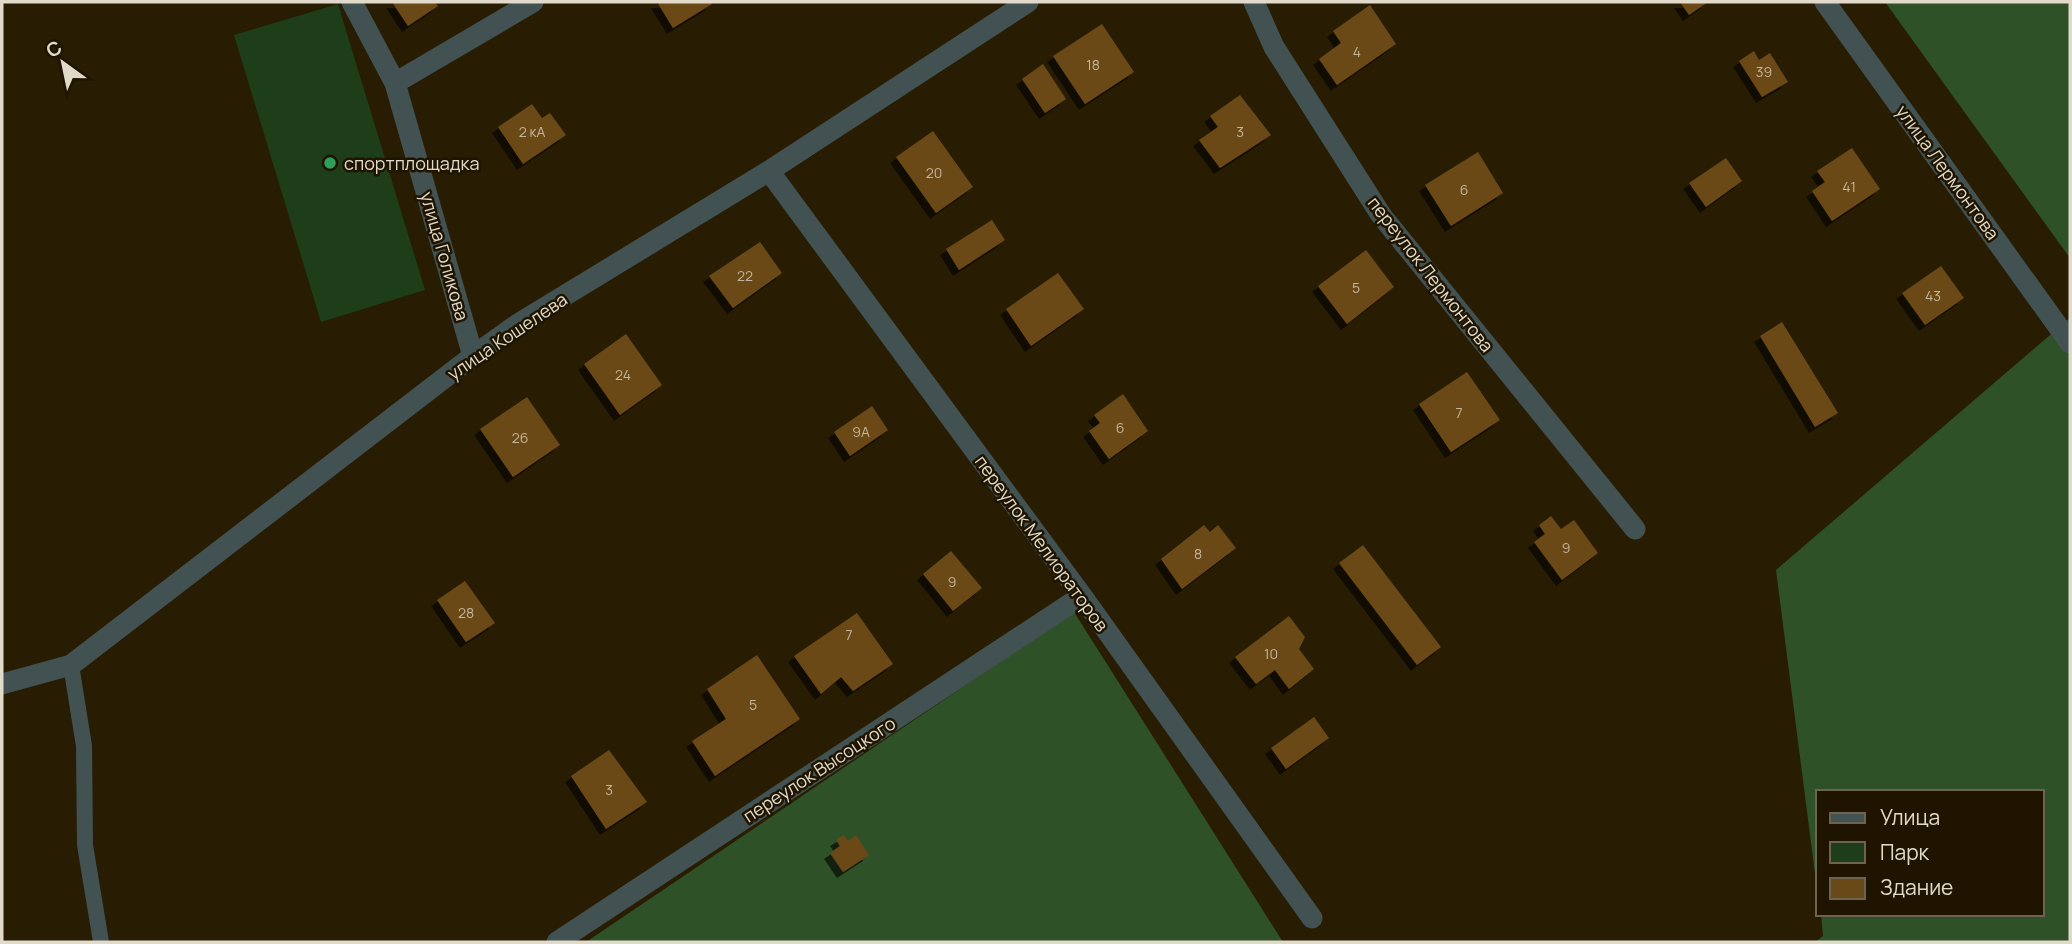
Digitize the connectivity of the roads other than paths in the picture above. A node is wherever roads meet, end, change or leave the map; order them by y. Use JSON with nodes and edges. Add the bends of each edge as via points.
{"nodes":[{"id":1,"x":352,"y":2,"type":"edge"},
{"id":2,"x":533,"y":2,"type":"edge"},
{"id":3,"x":1028,"y":2,"type":"edge"},
{"id":4,"x":1254,"y":2,"type":"edge"},
{"id":5,"x":1825,"y":2,"type":"edge"},
{"id":6,"x":395,"y":83,"type":"junction"},
{"id":7,"x":769,"y":171,"type":"junction"},
{"id":8,"x":2070,"y":343,"type":"edge"},
{"id":9,"x":473,"y":356,"type":"junction"},
{"id":10,"x":1635,"y":529,"type":"dead end"},
{"id":11,"x":1082,"y":596,"type":"junction"},
{"id":12,"x":71,"y":665,"type":"junction"},
{"id":13,"x":2,"y":684,"type":"edge"},
{"id":14,"x":1312,"y":918,"type":"dead end"},
{"id":15,"x":101,"y":942,"type":"edge"},
{"id":16,"x":557,"y":942,"type":"edge"}],
"edges":[{"from":1,"to":6,"type":"street","name":"улица Голикова"},
{"from":2,"to":6,"type":"street"},
{"from":3,"to":7,"type":"street","name":"улица Кошелева"},
{"from":4,"to":10,"type":"street","name":"переулок Лермонтова","via":[[1274,47],[1381,215]]},
{"from":5,"to":8,"type":"street","name":"улица Лермонтова"},
{"from":6,"to":9,"type":"street","name":"улица Голикова"},
{"from":7,"to":9,"type":"street","name":"улица Кошелева"},
{"from":7,"to":11,"type":"street","name":"переулок Мелиораторов"},
{"from":9,"to":12,"type":"street","name":"улица Кошелева"},
{"from":11,"to":14,"type":"street","name":"переулок Мелиораторов"},
{"from":11,"to":16,"type":"street","name":"переулок Высоцкого"},
{"from":12,"to":13,"type":"street","name":"улица Кошелева"},
{"from":12,"to":15,"type":"lane","via":[[84,746],[85,845]]}]}
